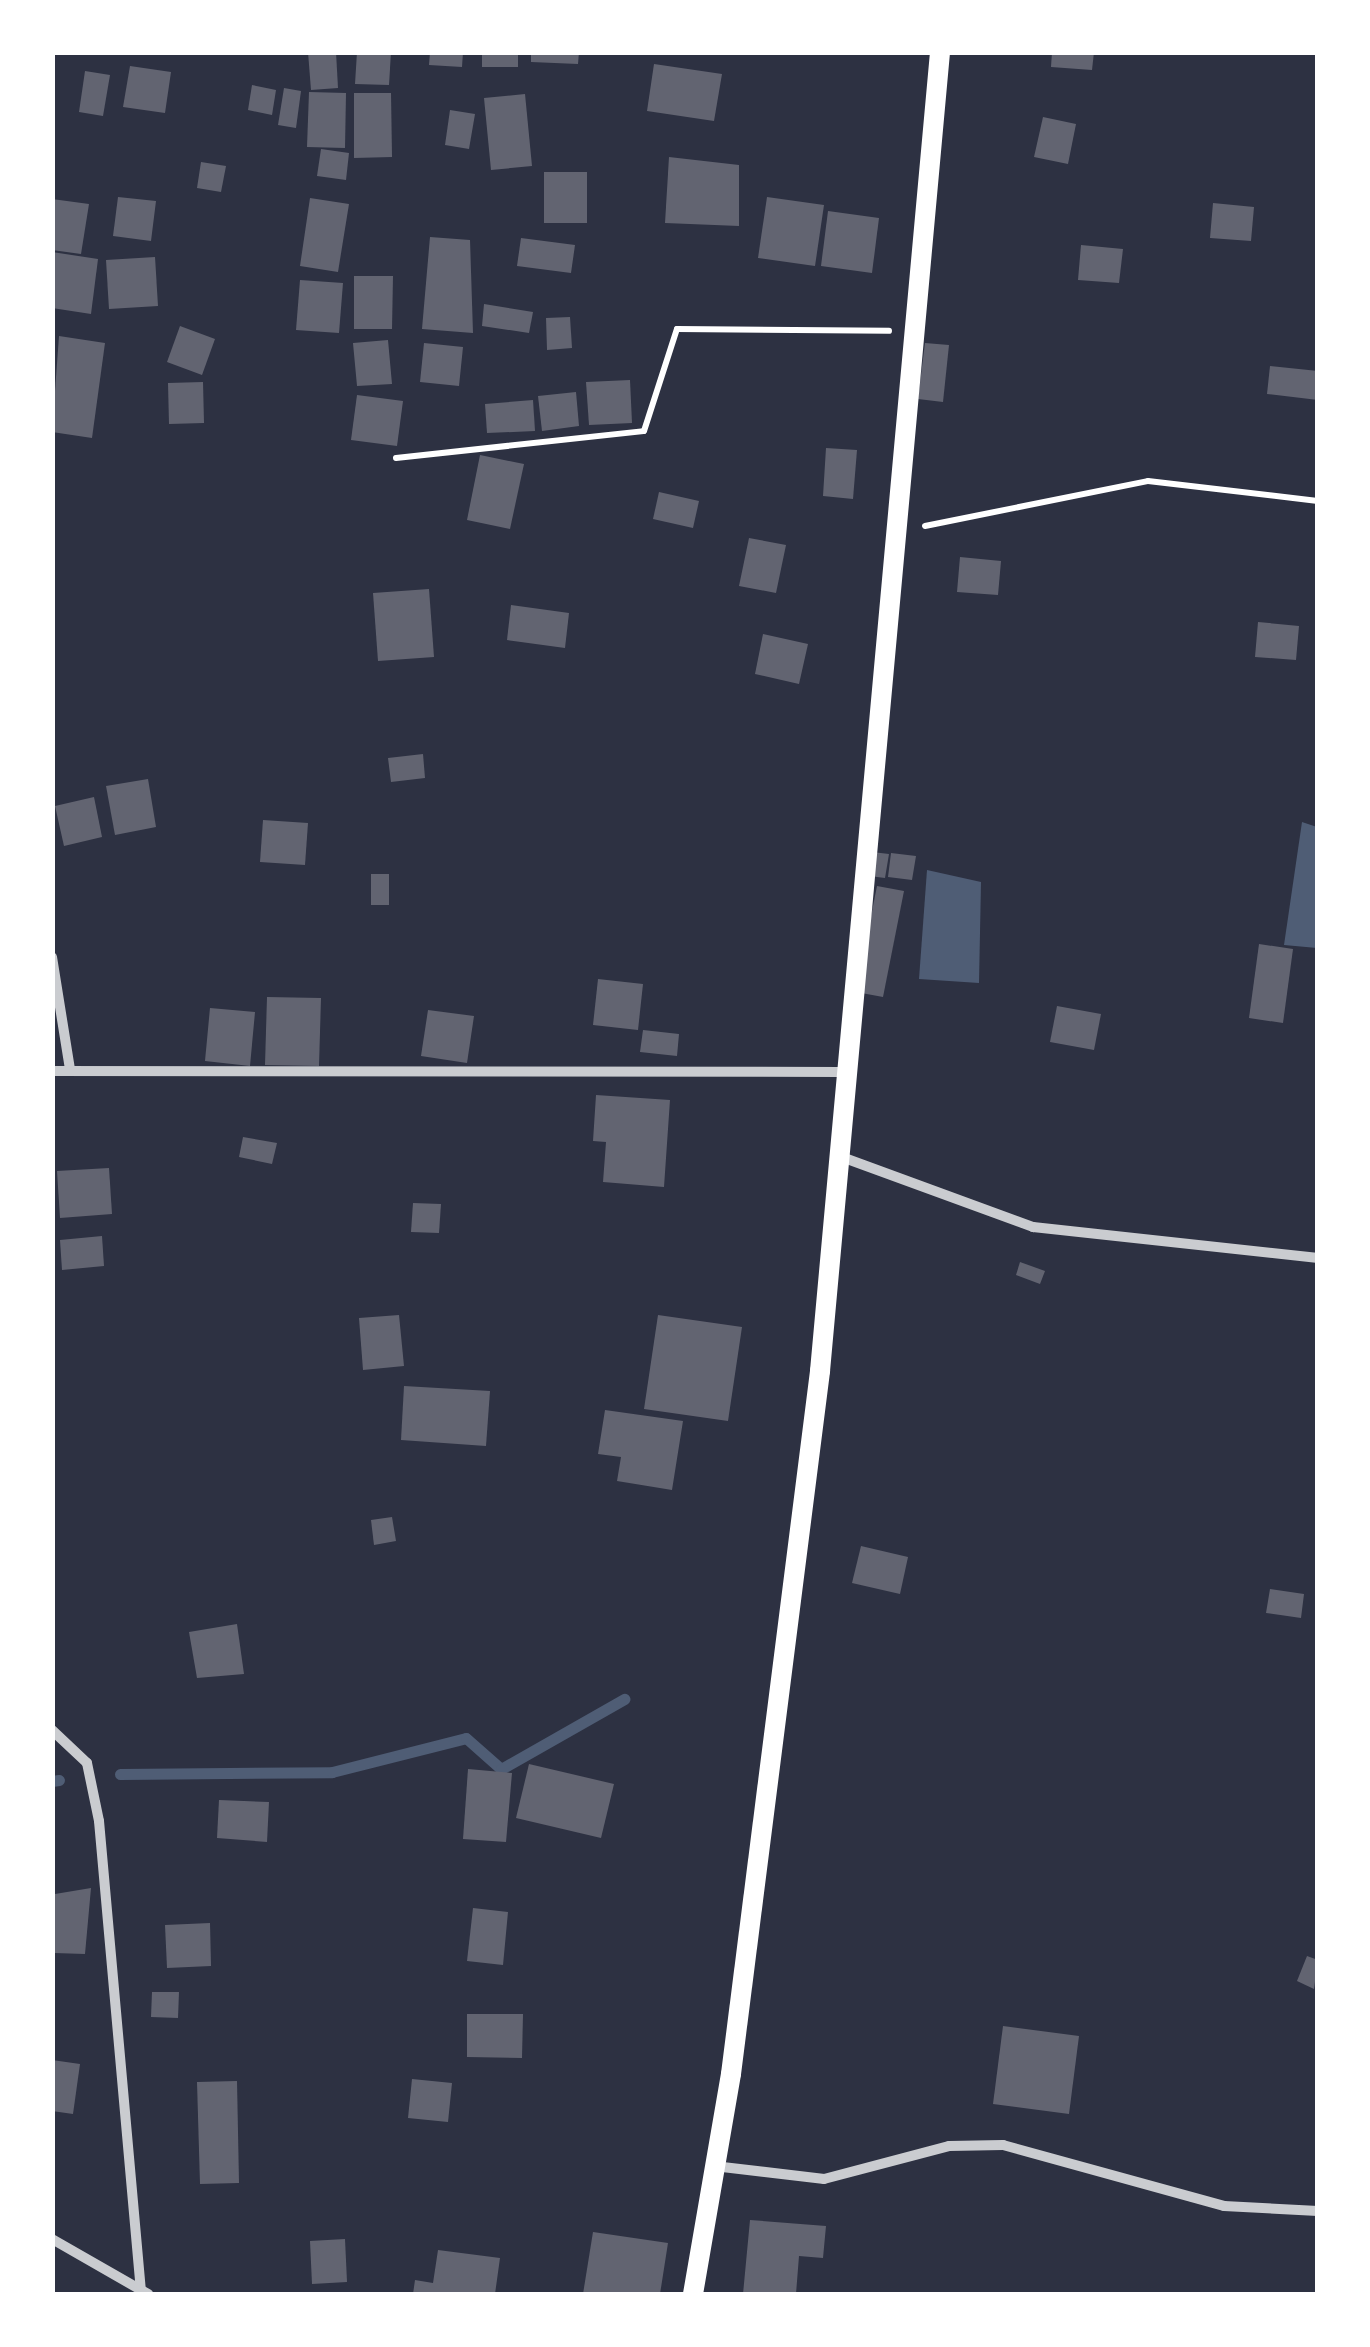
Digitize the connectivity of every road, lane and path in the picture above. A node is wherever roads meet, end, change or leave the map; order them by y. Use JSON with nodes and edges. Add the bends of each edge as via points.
{"nodes":[{"id":1,"x":940,"y":52,"type":"edge"},
{"id":2,"x":910,"y":331,"type":"junction"},
{"id":3,"x":396,"y":458,"type":"dead end"},
{"id":4,"x":1318,"y":501,"type":"edge"},
{"id":5,"x":893,"y":533,"type":"junction"},
{"id":6,"x":52,"y":957,"type":"edge"},
{"id":7,"x":70,"y":1068,"type":"junction"},
{"id":8,"x":52,"y":1071,"type":"edge"},
{"id":9,"x":841,"y":1072,"type":"junction"},
{"id":10,"x":834,"y":1154,"type":"junction"},
{"id":11,"x":1318,"y":1258,"type":"edge"},
{"id":12,"x":52,"y":1730,"type":"edge"},
{"id":13,"x":714,"y":2166,"type":"junction"},
{"id":14,"x":1318,"y":2211,"type":"edge"},
{"id":15,"x":52,"y":2239,"type":"edge"},
{"id":16,"x":143,"y":2293,"type":"edge"},
{"id":17,"x":693,"y":2294,"type":"edge"}],
"edges":[{"from":1,"to":2,"type":"main road"},
{"from":2,"to":3,"type":"path","via":[[676,329],[644,431]]},
{"from":2,"to":5,"type":"main road"},
{"from":4,"to":5,"type":"path","via":[[1148,481]]},
{"from":5,"to":9,"type":"main road"},
{"from":6,"to":7,"type":"street"},
{"from":7,"to":8,"type":"street"},
{"from":7,"to":9,"type":"street"},
{"from":9,"to":10,"type":"main road"},
{"from":10,"to":11,"type":"street","via":[[1033,1227]]},
{"from":10,"to":13,"type":"main road","via":[[820,1371]]},
{"from":12,"to":16,"type":"street","via":[[87,1763],[99,1821]]},
{"from":13,"to":14,"type":"street","via":[[824,2179],[949,2146],[1004,2145],[1224,2206]]},
{"from":13,"to":17,"type":"main road"},
{"from":15,"to":16,"type":"street"}]}
